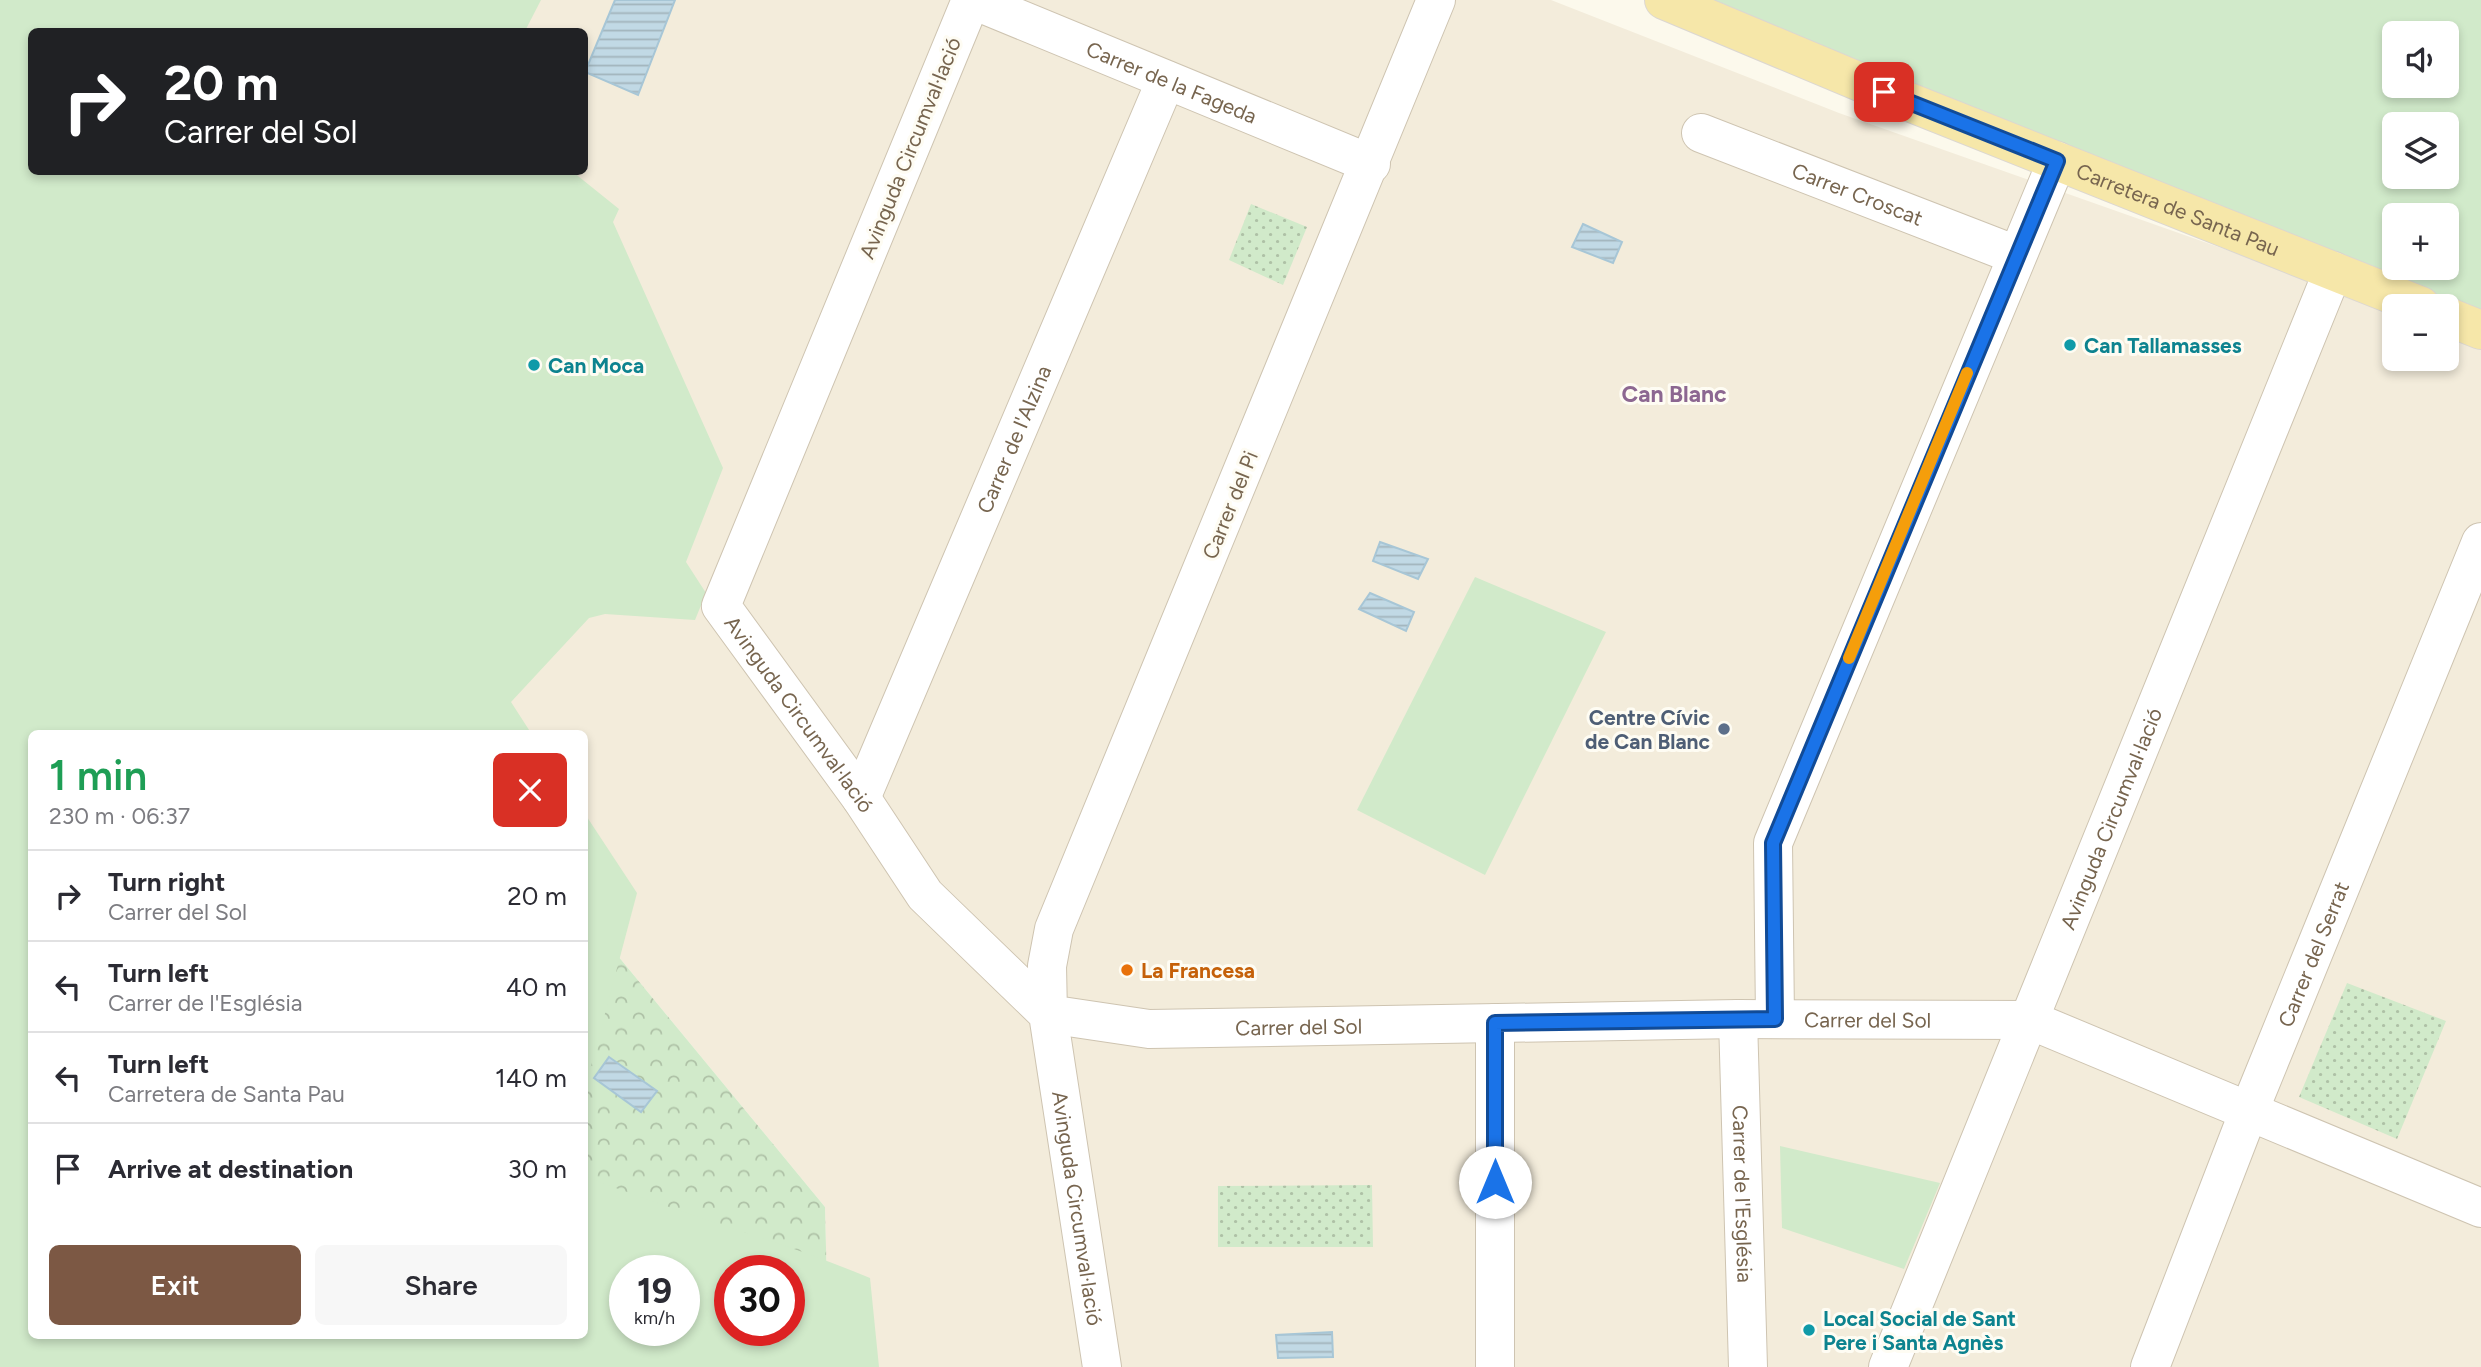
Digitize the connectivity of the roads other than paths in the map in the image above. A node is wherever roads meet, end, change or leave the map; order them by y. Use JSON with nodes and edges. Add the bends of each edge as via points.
{"nodes":[{"id":1,"x":972,"y":0,"type":"edge"},
{"id":2,"x":1436,"y":0,"type":"edge"},
{"id":3,"x":1664,"y":0,"type":"edge"},
{"id":4,"x":1166,"y":80,"type":"junction"},
{"id":5,"x":1701,"y":133,"type":"dead end"},
{"id":6,"x":2057,"y":161,"type":"junction"},
{"id":7,"x":1371,"y":164,"type":"junction"},
{"id":8,"x":2016,"y":255,"type":"junction"},
{"id":9,"x":2333,"y":271,"type":"junction"},
{"id":10,"x":2391,"y":294,"type":"edge"},
{"id":11,"x":2459,"y":321,"type":"edge"},
{"id":12,"x":2481,"y":330,"type":"edge"},
{"id":13,"x":2481,"y":542,"type":"edge"},
{"id":14,"x":861,"y":798,"type":"junction"},
{"id":15,"x":1048,"y":1014,"type":"junction"},
{"id":16,"x":1756,"y":1019,"type":"junction"},
{"id":17,"x":2031,"y":1020,"type":"junction"},
{"id":18,"x":1495,"y":1023,"type":"junction"},
{"id":19,"x":2249,"y":1111,"type":"junction"},
{"id":20,"x":2481,"y":1208,"type":"edge"},
{"id":21,"x":1102,"y":1367,"type":"edge"},
{"id":22,"x":1495,"y":1367,"type":"edge"},
{"id":23,"x":1748,"y":1367,"type":"edge"},
{"id":24,"x":1888,"y":1367,"type":"edge"},
{"id":25,"x":2150,"y":1367,"type":"edge"}],
"edges":[{"from":1,"to":4,"type":"street","name":"Carrer de la Fageda"},
{"from":1,"to":14,"type":"street","name":"Avinguda Circumval·lació","via":[[720,606]]},
{"from":2,"to":7,"type":"street","name":"Carrer del Pi"},
{"from":3,"to":6,"type":"main road","name":"Carretera de Santa Pau"},
{"from":4,"to":7,"type":"street","name":"Carrer de la Fageda"},
{"from":4,"to":14,"type":"street","name":"Carrer de l'Alzina"},
{"from":5,"to":8,"type":"street","name":"Carrer Croscat"},
{"from":6,"to":8,"type":"street","name":"Carrer de l'Església"},
{"from":6,"to":9,"type":"main road","name":"Carretera de Santa Pau"},
{"from":7,"to":15,"type":"street","name":"Carrer del Pi","via":[[1054,929],[1047,966]]},
{"from":8,"to":16,"type":"street","name":"Carrer de l'Església","via":[[1773,843]]},
{"from":9,"to":10,"type":"main road","name":"Carretera de Santa Pau"},
{"from":9,"to":17,"type":"street","name":"Avinguda Circumval·lació"},
{"from":11,"to":12,"type":"main road"},
{"from":13,"to":19,"type":"street","name":"Carrer del Serrat"},
{"from":14,"to":15,"type":"street","name":"Avinguda Circumval·lació","via":[[925,895]]},
{"from":15,"to":18,"type":"street","name":"Carrer del Sol","via":[[1149,1029]]},
{"from":15,"to":21,"type":"street","name":"Avinguda Circumval·lació"},
{"from":16,"to":17,"type":"street","name":"Carrer del Sol"},
{"from":16,"to":18,"type":"street","name":"Carrer del Sol"},
{"from":16,"to":23,"type":"street","name":"Carrer de l'Església"},
{"from":17,"to":19,"type":"street","name":"Carrer del Sol"},
{"from":17,"to":24,"type":"street","name":"Avinguda Circumval·lació"},
{"from":18,"to":22,"type":"street"},
{"from":19,"to":20,"type":"street","name":"Carrer del Sol"},
{"from":19,"to":25,"type":"street","name":"Carrer del Serrat"}]}
